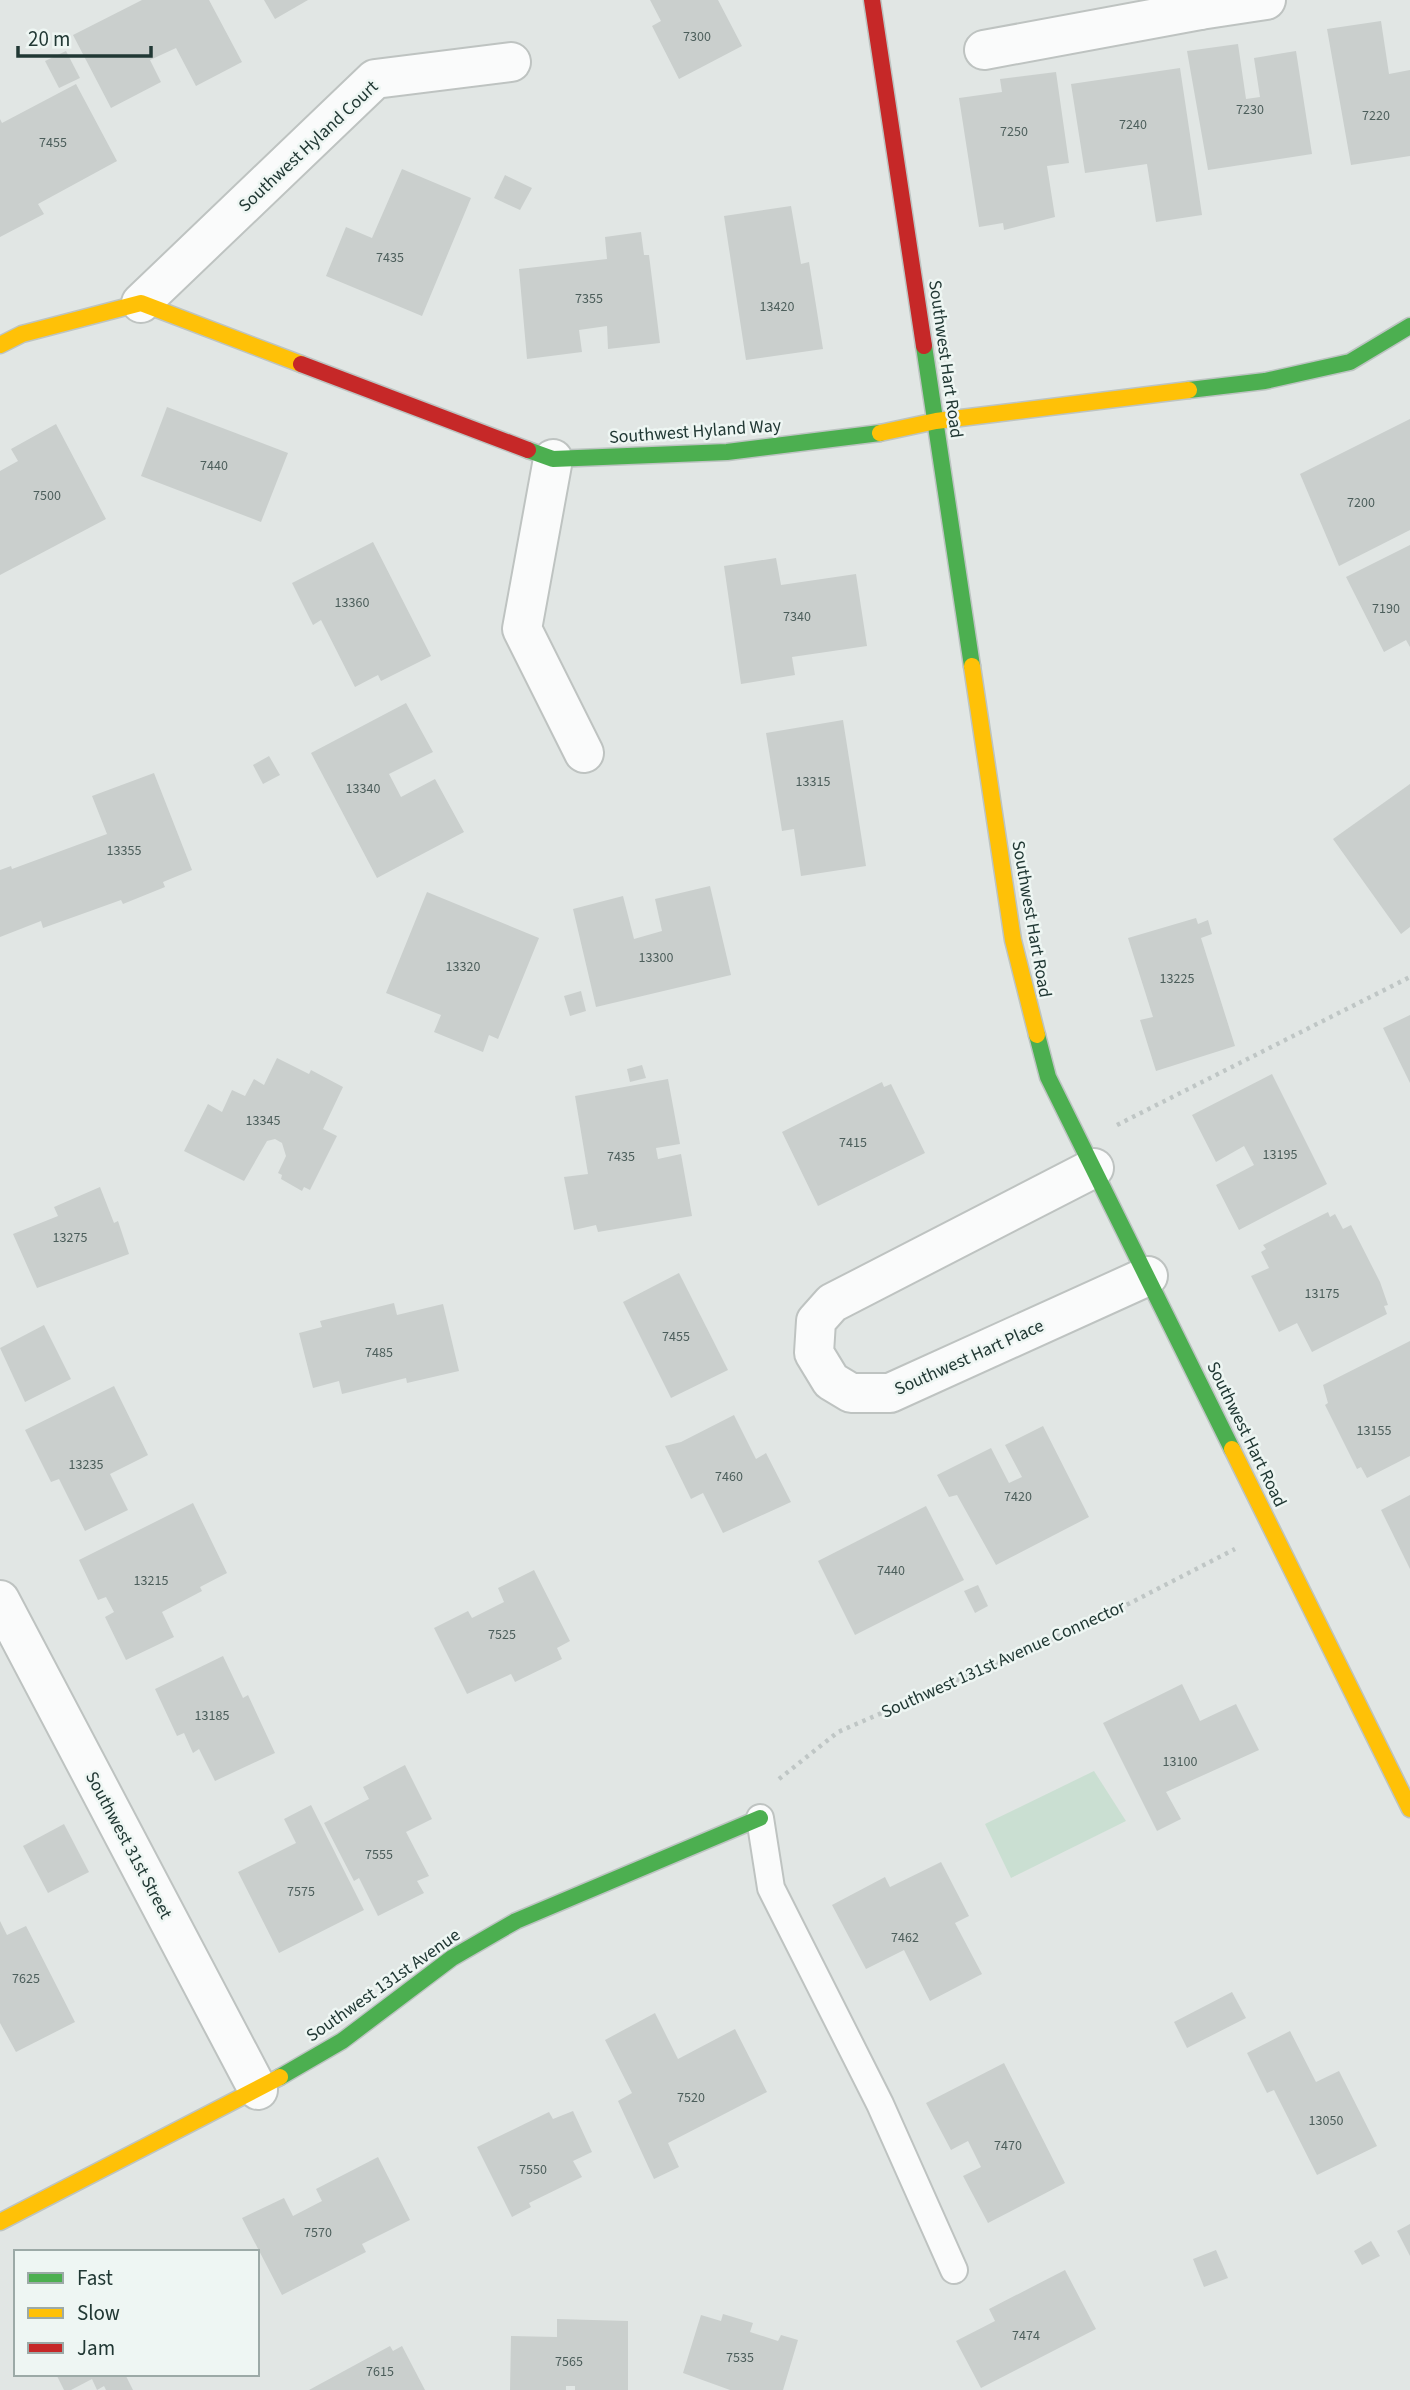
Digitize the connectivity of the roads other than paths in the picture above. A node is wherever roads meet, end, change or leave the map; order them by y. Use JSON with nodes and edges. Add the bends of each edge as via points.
{"nodes":[{"id":1,"x":872,"y":0,"type":"edge"},
{"id":2,"x":1266,"y":0,"type":"edge"},
{"id":3,"x":1200,"y":5,"type":"edge"},
{"id":4,"x":984,"y":50,"type":"dead end"},
{"id":5,"x":511,"y":62,"type":"dead end"},
{"id":6,"x":141,"y":303,"type":"junction"},
{"id":7,"x":1410,"y":326,"type":"edge"},
{"id":8,"x":0,"y":345,"type":"edge"},
{"id":9,"x":936,"y":421,"type":"junction"},
{"id":10,"x":553,"y":459,"type":"junction"},
{"id":11,"x":584,"y":753,"type":"dead end"},
{"id":12,"x":1087,"y":1155,"type":"junction"},
{"id":13,"x":1148,"y":1276,"type":"junction"},
{"id":14,"x":0,"y":1600,"type":"edge"},
{"id":15,"x":1410,"y":1809,"type":"edge"},
{"id":16,"x":761,"y":1818,"type":"joint"},
{"id":17,"x":258,"y":2090,"type":"junction"},
{"id":18,"x":0,"y":2222,"type":"edge"},
{"id":19,"x":954,"y":2270,"type":"dead end"}],
"edges":[{"from":1,"to":9,"type":"street","name":"Southwest Hart Road"},
{"from":2,"to":3,"type":"street"},
{"from":3,"to":4,"type":"street"},
{"from":5,"to":6,"type":"street","name":"Southwest Hyland Court","via":[[375,79]]},
{"from":6,"to":8,"type":"street","via":[[22,334]]},
{"from":6,"to":10,"type":"street","name":"Southwest Hyland Way"},
{"from":7,"to":9,"type":"street","name":"Southwest Hyland Way","via":[[1350,362],[1265,381]]},
{"from":9,"to":10,"type":"street","name":"Southwest Hyland Way","via":[[880,433],[727,452]]},
{"from":9,"to":12,"type":"street","name":"Southwest Hart Road","via":[[1013,940],[1048,1077]]},
{"from":10,"to":11,"type":"street","via":[[522,629]]},
{"from":12,"to":13,"type":"street","name":"Southwest Hart Road"},
{"from":12,"to":13,"type":"street","name":"Southwest Hart Place","via":[[832,1303],[816,1321],[814,1353],[831,1381],[851,1393],[890,1393]]},
{"from":13,"to":15,"type":"street","name":"Southwest Hart Road"},
{"from":14,"to":17,"type":"street","name":"Southwest 31st Street"},
{"from":16,"to":17,"type":"street","name":"Southwest 131st Avenue","via":[[516,1921],[452,1958],[342,2041]]},
{"from":16,"to":19,"type":"lane","via":[[771,1888],[880,2105]]},
{"from":17,"to":18,"type":"street","name":"Southwest 131st Avenue"}]}
